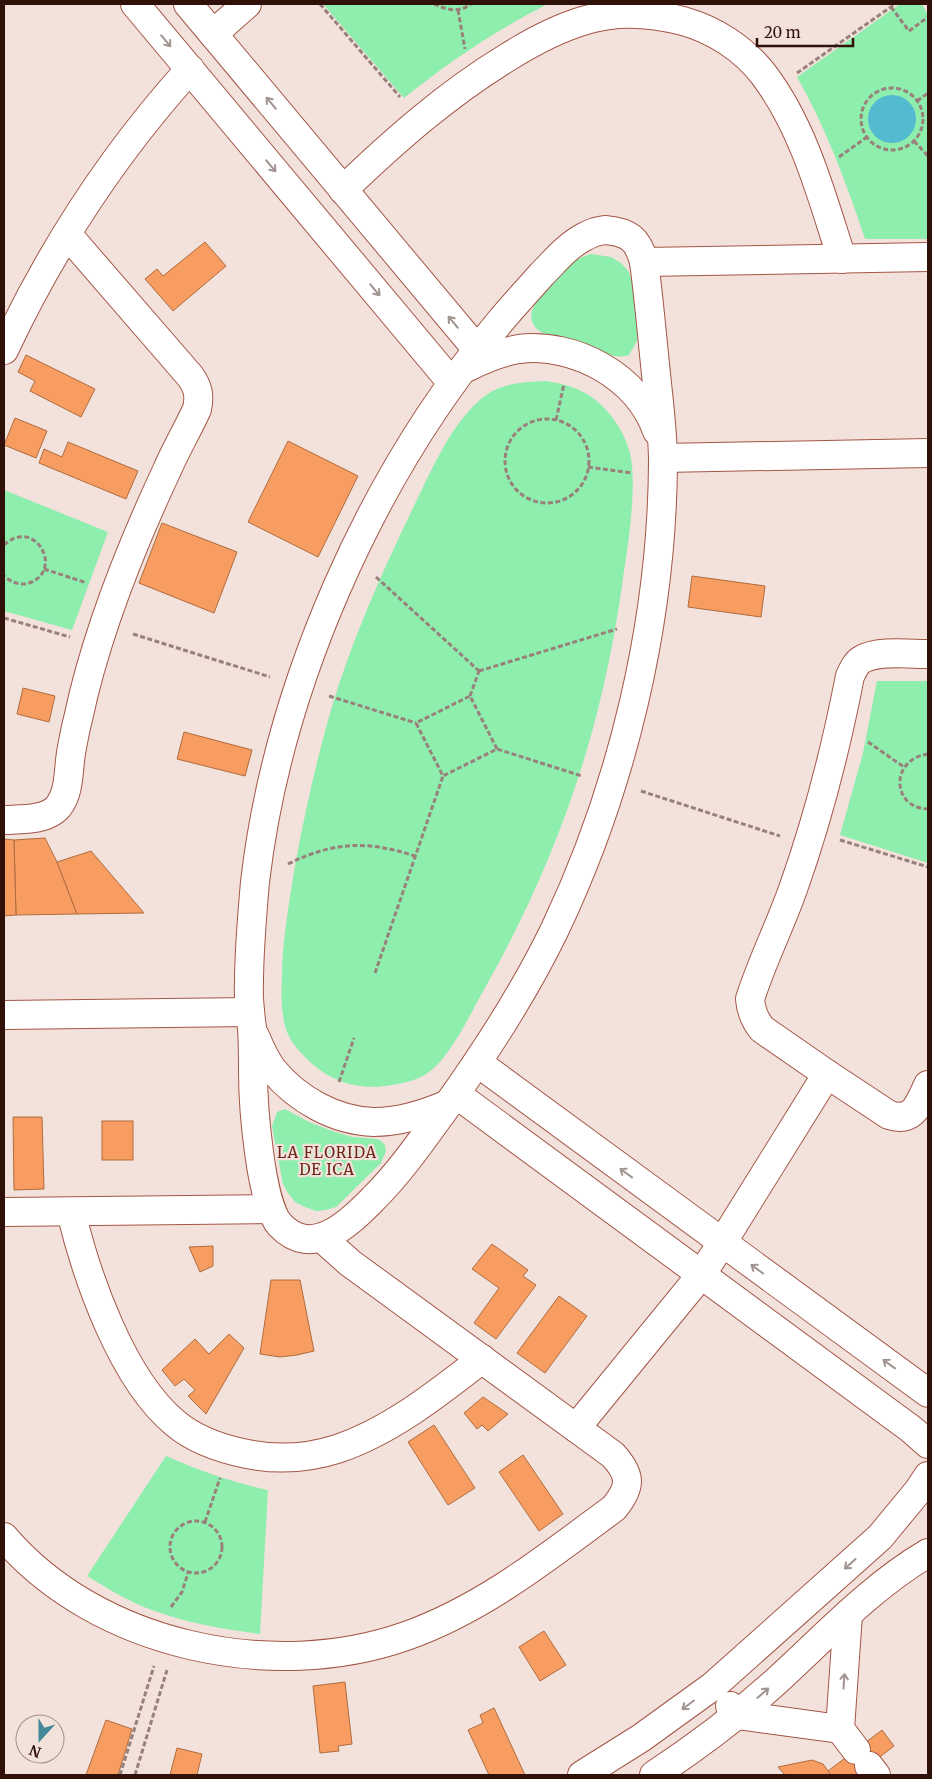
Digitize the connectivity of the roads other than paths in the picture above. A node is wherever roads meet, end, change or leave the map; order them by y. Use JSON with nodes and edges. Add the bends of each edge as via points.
{"nodes":[{"id":1,"x":135,"y":4,"type":"edge"},
{"id":2,"x":188,"y":4,"type":"edge"},
{"id":3,"x":247,"y":4,"type":"edge"},
{"id":4,"x":213,"y":34,"type":"junction"},
{"id":5,"x":190,"y":69,"type":"junction"},
{"id":6,"x":343,"y":190,"type":"junction"},
{"id":7,"x":67,"y":234,"type":"junction"},
{"id":8,"x":928,"y":257,"type":"edge"},
{"id":9,"x":842,"y":259,"type":"junction"},
{"id":10,"x":644,"y":262,"type":"junction"},
{"id":11,"x":4,"y":350,"type":"edge"},
{"id":12,"x":468,"y":366,"type":"junction"},
{"id":13,"x":662,"y":451,"type":"junction"},
{"id":14,"x":928,"y":453,"type":"edge"},
{"id":15,"x":928,"y":654,"type":"edge"},
{"id":16,"x":4,"y":820,"type":"edge"},
{"id":17,"x":4,"y":1015,"type":"edge"},
{"id":18,"x":251,"y":1021,"type":"junction"},
{"id":19,"x":478,"y":1063,"type":"junction"},
{"id":20,"x":827,"y":1074,"type":"junction"},
{"id":21,"x":928,"y":1085,"type":"edge"},
{"id":22,"x":452,"y":1099,"type":"junction"},
{"id":23,"x":271,"y":1209,"type":"junction"},
{"id":24,"x":4,"y":1212,"type":"edge"},
{"id":25,"x":71,"y":1212,"type":"junction"},
{"id":26,"x":322,"y":1238,"type":"junction"},
{"id":27,"x":722,"y":1243,"type":"junction"},
{"id":28,"x":701,"y":1275,"type":"junction"},
{"id":29,"x":482,"y":1359,"type":"junction"},
{"id":30,"x":928,"y":1393,"type":"edge"},
{"id":31,"x":576,"y":1428,"type":"junction"},
{"id":32,"x":928,"y":1444,"type":"edge"},
{"id":33,"x":928,"y":1476,"type":"edge"},
{"id":34,"x":928,"y":1506,"type":"edge"},
{"id":35,"x":880,"y":1536,"type":"junction"},
{"id":36,"x":4,"y":1537,"type":"edge"},
{"id":37,"x":928,"y":1540,"type":"edge"},
{"id":38,"x":918,"y":1559,"type":"edge"},
{"id":39,"x":848,"y":1614,"type":"junction"},
{"id":40,"x":713,"y":1686,"type":"junction"},
{"id":41,"x":737,"y":1715,"type":"junction"},
{"id":42,"x":860,"y":1755,"type":"edge"},
{"id":43,"x":582,"y":1775,"type":"edge"},
{"id":44,"x":654,"y":1775,"type":"edge"}],
"edges":[{"from":1,"to":5,"type":"street","one_way":true},
{"from":2,"to":4,"type":"street"},
{"from":3,"to":4,"type":"street"},
{"from":6,"to":4,"type":"street","one_way":true},
{"from":5,"to":7,"type":"street","via":[[128,143]]},
{"from":5,"to":12,"type":"street","one_way":true},
{"from":6,"to":9,"type":"street","via":[[420,120],[519,50],[588,19],[642,14],[667,17],[719,35],[742,52],[774,89],[809,162]]},
{"from":12,"to":6,"type":"street","one_way":true},
{"from":7,"to":11,"type":"street"},
{"from":7,"to":16,"type":"street","via":[[190,376],[199,395],[197,409],[135,542],[100,640],[79,713],[64,797],[47,815]]},
{"from":8,"to":9,"type":"street"},
{"from":9,"to":10,"type":"street"},
{"from":10,"to":12,"type":"street","via":[[635,240],[626,234],[605,230],[581,238],[530,287]]},
{"from":10,"to":13,"type":"street"},
{"from":12,"to":13,"type":"street","via":[[498,353],[520,349],[571,353],[589,360],[611,373],[646,406],[655,423]]},
{"from":12,"to":18,"type":"street","via":[[421,428],[397,468],[335,592],[300,687],[273,781],[256,880],[250,965]]},
{"from":13,"to":14,"type":"street"},
{"from":13,"to":19,"type":"street","via":[[662,495],[650,618],[638,684],[611,785],[555,927],[532,973]]},
{"from":15,"to":20,"type":"street","via":[[883,654],[861,660],[854,667],[810,838],[750,999],[751,1010],[762,1029]]},
{"from":17,"to":18,"type":"street"},
{"from":18,"to":22,"type":"street","via":[[261,1051],[272,1069],[303,1098],[329,1112],[374,1122],[424,1114]]},
{"from":18,"to":23,"type":"street","via":[[254,1116]]},
{"from":19,"to":22,"type":"street"},
{"from":27,"to":19,"type":"street","one_way":true},
{"from":20,"to":21,"type":"street","via":[[889,1115],[898,1117],[906,1117],[916,1109]]},
{"from":20,"to":27,"type":"street"},
{"from":22,"to":26,"type":"street","via":[[383,1189],[342,1227]]},
{"from":22,"to":28,"type":"street"},
{"from":23,"to":25,"type":"street"},
{"from":23,"to":26,"type":"street","via":[[284,1229],[296,1236]]},
{"from":24,"to":25,"type":"street"},
{"from":25,"to":29,"type":"street","via":[[101,1304],[127,1362],[142,1386],[176,1424],[193,1436],[229,1450],[256,1456],[286,1457],[313,1456],[338,1448],[384,1427],[429,1399]]},
{"from":26,"to":29,"type":"street"},
{"from":27,"to":28,"type":"street"},
{"from":30,"to":27,"type":"street","one_way":true},
{"from":28,"to":31,"type":"street"},
{"from":28,"to":32,"type":"street"},
{"from":29,"to":31,"type":"street"},
{"from":31,"to":36,"type":"street","via":[[624,1466],[627,1486],[614,1508],[512,1582],[474,1604],[406,1636],[367,1647],[298,1656],[258,1656],[216,1651],[162,1638],[66,1592],[39,1573]]},
{"from":33,"to":35,"type":"street"},
{"from":34,"to":35,"type":"street"},
{"from":35,"to":40,"type":"street","one_way":true},
{"from":37,"to":38,"type":"street"},
{"from":38,"to":39,"type":"street","via":[[868,1595]]},
{"from":41,"to":39,"type":"street","one_way":true},
{"from":42,"to":39,"type":"street","one_way":true},
{"from":40,"to":41,"type":"street"},
{"from":40,"to":43,"type":"street","one_way":true},
{"from":41,"to":42,"type":"street"},
{"from":41,"to":44,"type":"street"}]}
